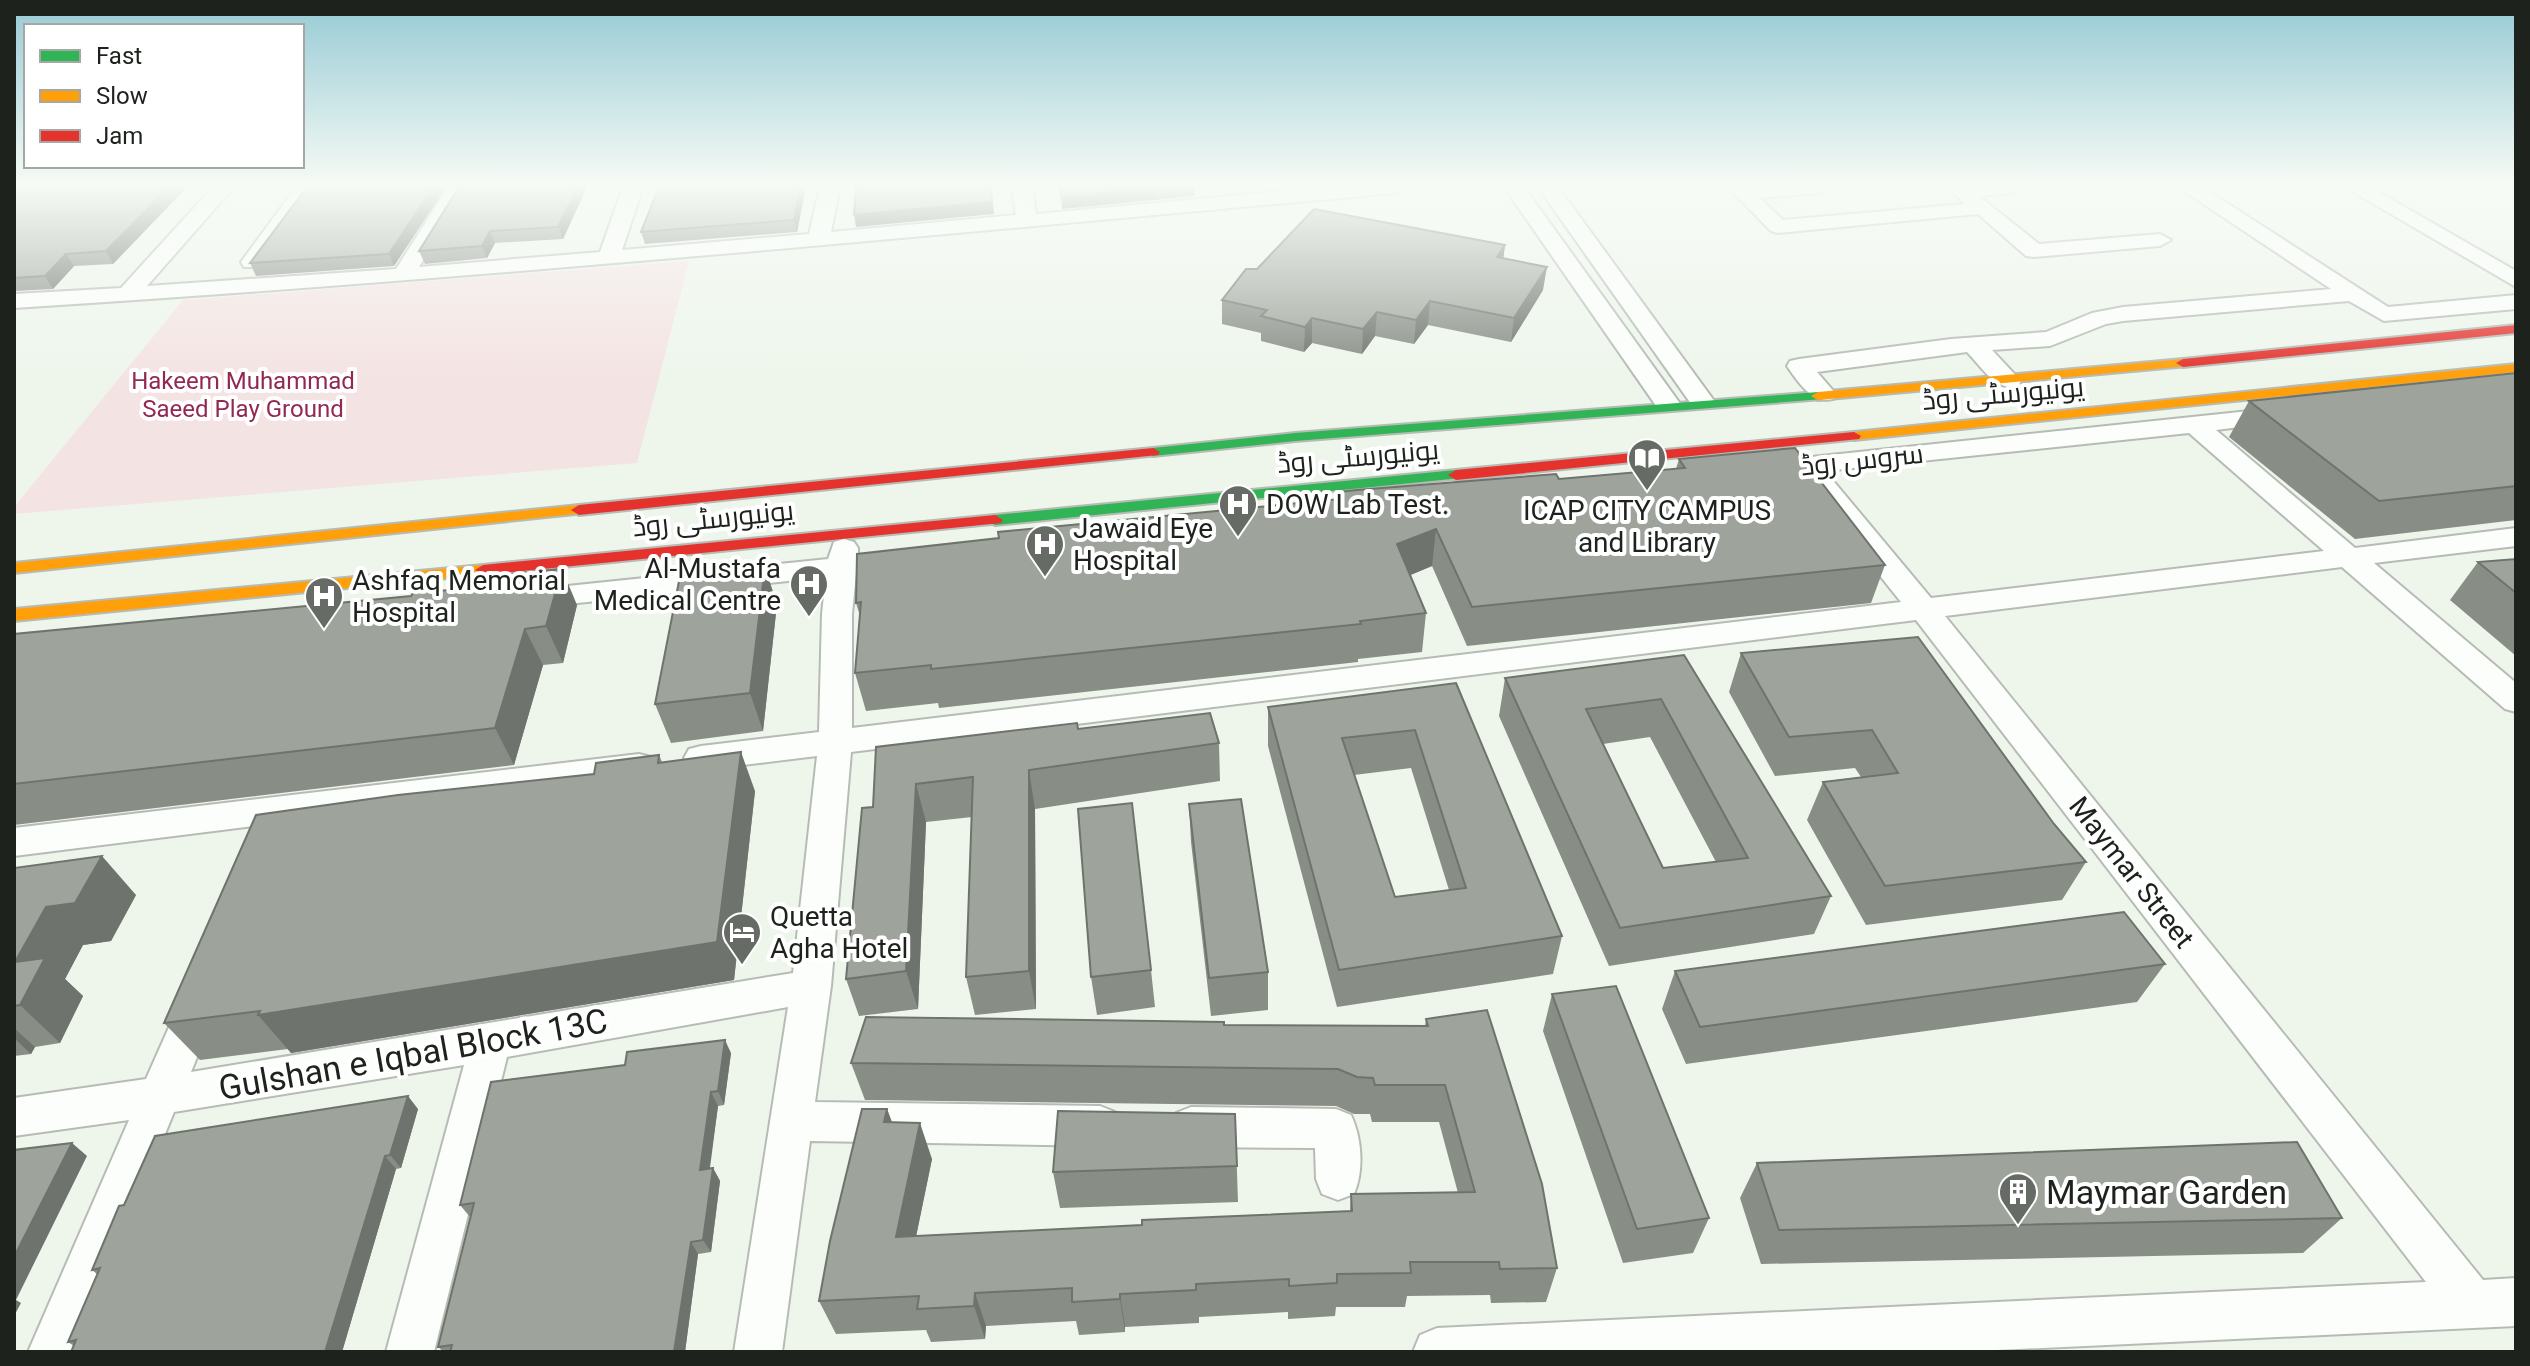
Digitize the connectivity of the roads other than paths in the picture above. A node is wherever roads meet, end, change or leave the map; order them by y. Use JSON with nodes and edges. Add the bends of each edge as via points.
{"nodes":[{"id":1,"x":167,"y":251,"type":"edge"},
{"id":2,"x":259,"y":251,"type":"edge"},
{"id":3,"x":418,"y":251,"type":"edge"},
{"id":4,"x":611,"y":251,"type":"edge"},
{"id":5,"x":670,"y":251,"type":"edge"},
{"id":6,"x":1559,"y":251,"type":"edge"},
{"id":7,"x":1594,"y":251,"type":"edge"},
{"id":8,"x":2287,"y":251,"type":"edge"},
{"id":9,"x":2465,"y":251,"type":"edge"},
{"id":10,"x":609,"y":256,"type":"junction"},
{"id":11,"x":403,"y":275,"type":"junction"},
{"id":12,"x":2516,"y":280,"type":"edge"},
{"id":13,"x":233,"y":287,"type":"junction"},
{"id":14,"x":2354,"y":294,"type":"junction"},
{"id":15,"x":127,"y":295,"type":"junction"},
{"id":16,"x":14,"y":301,"type":"edge"},
{"id":17,"x":2516,"y":302,"type":"edge"},
{"id":18,"x":2443,"y":308,"type":"junction"},
{"id":19,"x":2516,"y":329,"type":"edge"},
{"id":20,"x":2480,"y":333,"type":"junction"},
{"id":21,"x":1973,"y":344,"type":"junction"},
{"id":22,"x":2516,"y":368,"type":"edge"},
{"id":23,"x":2009,"y":381,"type":"junction"},
{"id":24,"x":2516,"y":389,"type":"edge"},
{"id":25,"x":1824,"y":394,"type":"junction"},
{"id":26,"x":1790,"y":396,"type":"junction"},
{"id":27,"x":1730,"y":401,"type":"junction"},
{"id":28,"x":1703,"y":403,"type":"junction"},
{"id":29,"x":1668,"y":405,"type":"junction"},
{"id":30,"x":2098,"y":412,"type":"junction"},
{"id":31,"x":2196,"y":426,"type":"junction"},
{"id":32,"x":2121,"y":432,"type":"junction"},
{"id":33,"x":1786,"y":438,"type":"junction"},
{"id":34,"x":1410,"y":506,"type":"edge"},
{"id":35,"x":2516,"y":537,"type":"edge"},
{"id":36,"x":2463,"y":543,"type":"junction"},
{"id":37,"x":843,"y":550,"type":"junction"},
{"id":38,"x":2349,"y":556,"type":"junction"},
{"id":39,"x":919,"y":559,"type":"edge"},
{"id":40,"x":14,"y":568,"type":"edge"},
{"id":41,"x":2495,"y":569,"type":"edge"},
{"id":42,"x":507,"y":601,"type":"edge"},
{"id":43,"x":1924,"y":610,"type":"junction"},
{"id":44,"x":14,"y":615,"type":"edge"},
{"id":45,"x":2516,"y":701,"type":"edge"},
{"id":46,"x":835,"y":742,"type":"junction"},
{"id":47,"x":282,"y":810,"type":"junction"},
{"id":48,"x":14,"y":842,"type":"edge"},
{"id":49,"x":264,"y":853,"type":"edge"},
{"id":50,"x":215,"y":967,"type":"edge"},
{"id":51,"x":811,"y":986,"type":"junction"},
{"id":52,"x":490,"y":1043,"type":"junction"},
{"id":53,"x":160,"y":1096,"type":"junction"},
{"id":54,"x":14,"y":1117,"type":"edge"},
{"id":55,"x":791,"y":1121,"type":"junction"},
{"id":56,"x":1338,"y":1179,"type":"dead end"},
{"id":57,"x":2503,"y":1306,"type":"edge"},
{"id":58,"x":52,"y":1352,"type":"edge"},
{"id":59,"x":410,"y":1352,"type":"edge"},
{"id":60,"x":758,"y":1352,"type":"edge"},
{"id":61,"x":1437,"y":1352,"type":"edge"}],
"edges":[{"from":1,"to":15,"type":"street"},
{"from":2,"to":13,"type":"street"},
{"from":3,"to":11,"type":"street"},
{"from":4,"to":10,"type":"street"},
{"from":5,"to":10,"type":"street"},
{"from":6,"to":29,"type":"street"},
{"from":7,"to":28,"type":"street"},
{"from":8,"to":14,"type":"street"},
{"from":9,"to":12,"type":"street"},
{"from":10,"to":11,"type":"street"},
{"from":11,"to":13,"type":"street"},
{"from":13,"to":15,"type":"street"},
{"from":14,"to":18,"type":"street","via":[[2384,314]]},
{"from":14,"to":21,"type":"street","via":[[2123,314],[2050,339]]},
{"from":15,"to":16,"type":"street"},
{"from":17,"to":18,"type":"street"},
{"from":18,"to":20,"type":"street"},
{"from":19,"to":20,"type":"main road","name":"یونیورسٹی روڈ"},
{"from":20,"to":23,"type":"main road","name":"یونیورسٹی روڈ"},
{"from":21,"to":23,"type":"street"},
{"from":21,"to":25,"type":"street","via":[[1799,366]]},
{"from":22,"to":30,"type":"main road","name":"یونیورسٹی روڈ"},
{"from":23,"to":25,"type":"main road","name":"یونیورسٹی روڈ"},
{"from":24,"to":31,"type":"street","name":"سروس روڈ"},
{"from":25,"to":26,"type":"main road","name":"یونیورسٹی روڈ"},
{"from":26,"to":27,"type":"main road","name":"یونیورسٹی روڈ"},
{"from":26,"to":33,"type":"main road","via":[[1787,410],[1805,431]]},
{"from":27,"to":28,"type":"main road","name":"یونیورسٹی روڈ"},
{"from":27,"to":33,"type":"main road"},
{"from":28,"to":29,"type":"main road","name":"یونیورسٹی روڈ"},
{"from":29,"to":40,"type":"main road","name":"یونیورسٹی روڈ","via":[[1295,437]]},
{"from":30,"to":32,"type":"street"},
{"from":30,"to":33,"type":"main road","name":"یونیورسٹی روڈ"},
{"from":31,"to":32,"type":"street","name":"سروس روڈ"},
{"from":31,"to":38,"type":"street"},
{"from":32,"to":33,"type":"street","name":"سروس روڈ"},
{"from":33,"to":34,"type":"street","name":"سروس روڈ"},
{"from":33,"to":37,"type":"main road","name":"یونیورسٹی روڈ"},
{"from":33,"to":43,"type":"street","name":"Maymar Street"},
{"from":35,"to":36,"type":"street"},
{"from":36,"to":38,"type":"street"},
{"from":36,"to":41,"type":"street"},
{"from":37,"to":39,"type":"street"},
{"from":37,"to":42,"type":"street"},
{"from":37,"to":44,"type":"main road","name":"یونیورسٹی روڈ"},
{"from":37,"to":46,"type":"street"},
{"from":38,"to":43,"type":"street"},
{"from":38,"to":45,"type":"street"},
{"from":43,"to":46,"type":"street"},
{"from":43,"to":57,"type":"street","name":"Maymar Street"},
{"from":46,"to":47,"type":"street"},
{"from":46,"to":51,"type":"street"},
{"from":47,"to":48,"type":"street"},
{"from":47,"to":49,"type":"street"},
{"from":50,"to":53,"type":"street"},
{"from":51,"to":52,"type":"street","name":"Gulshan e Iqbal Block 13C"},
{"from":51,"to":55,"type":"street"},
{"from":52,"to":53,"type":"street","name":"Gulshan e Iqbal Block 13C"},
{"from":52,"to":59,"type":"street"},
{"from":53,"to":54,"type":"street","name":"Gulshan e Iqbal Block 13C"},
{"from":53,"to":58,"type":"street"},
{"from":55,"to":56,"type":"street","via":[[1336,1129]]},
{"from":55,"to":60,"type":"street"},
{"from":57,"to":61,"type":"street"}]}
